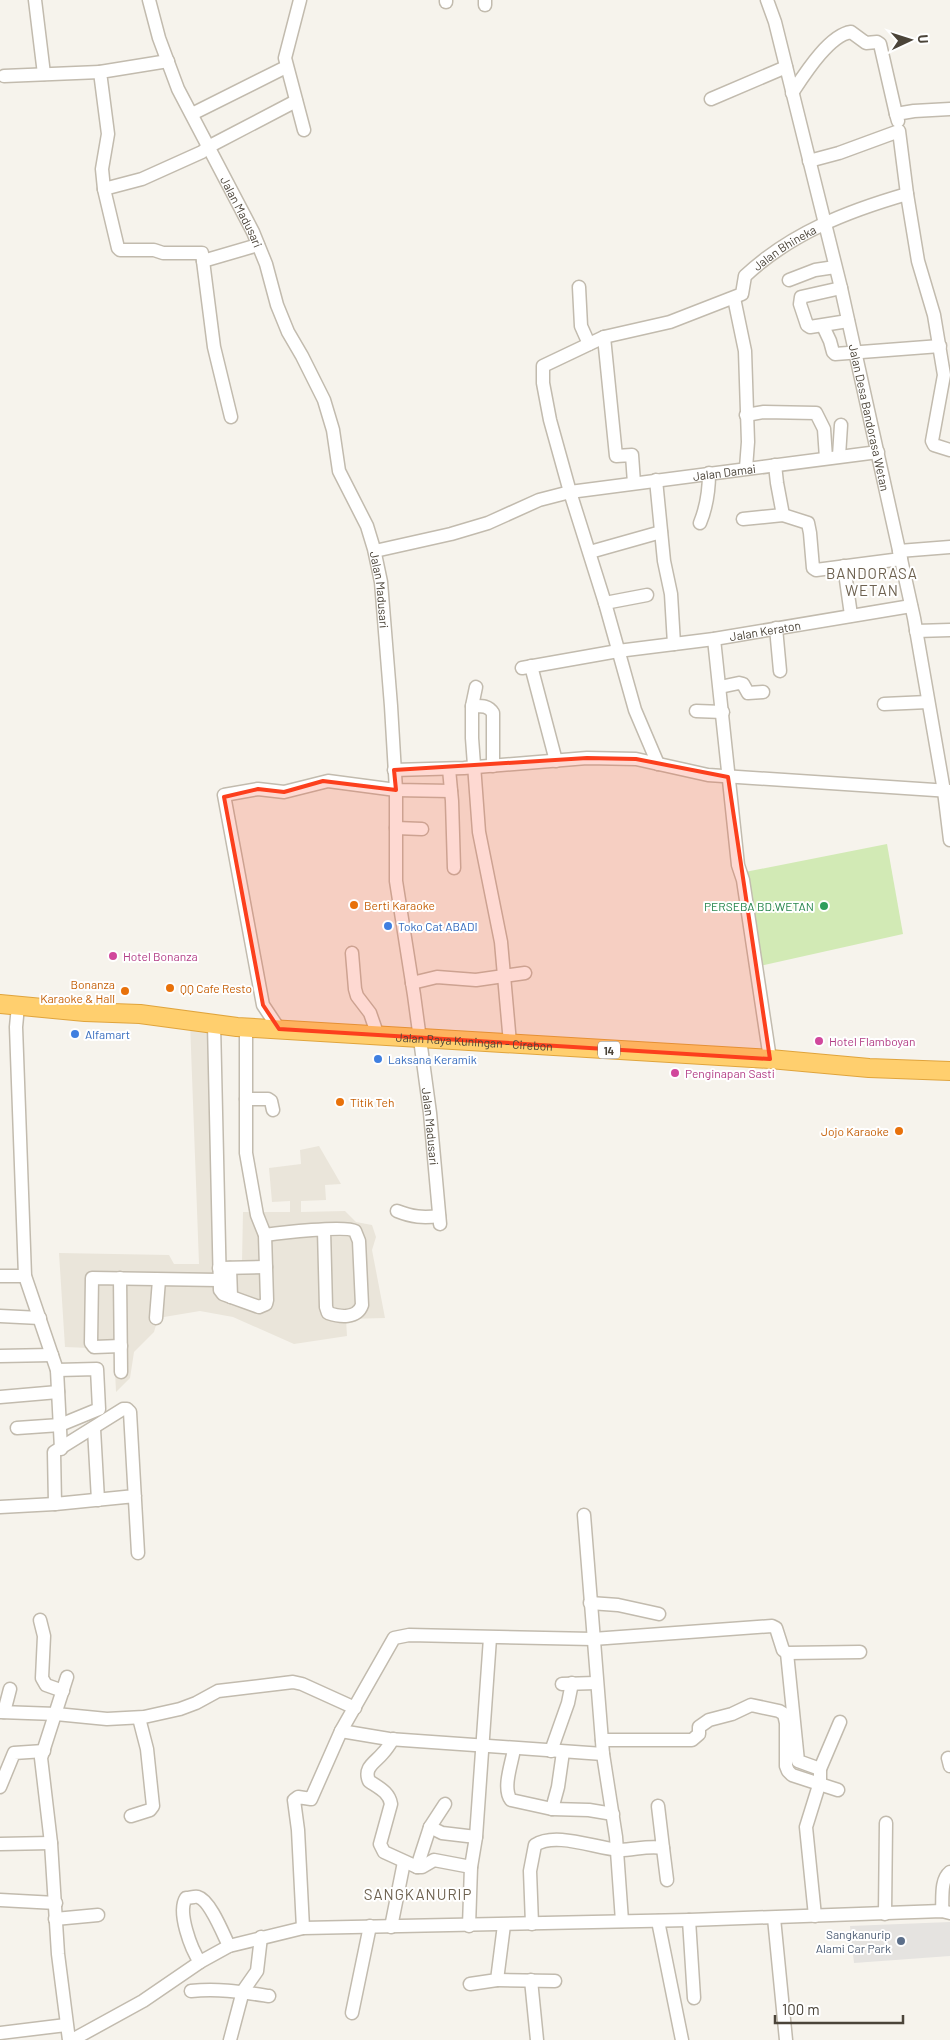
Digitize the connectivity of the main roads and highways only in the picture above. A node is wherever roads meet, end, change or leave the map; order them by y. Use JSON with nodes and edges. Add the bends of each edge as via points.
{"nodes":[{"id":1,"x":0,"y":1004,"type":"edge"},
{"id":2,"x":950,"y":1071,"type":"edge"}],
"edges":[{"from":1,"to":2,"type":"highway","name":"Jalan Raya Kuningan - Cirebon","number":"14","via":[[140,1014],[262,1028]]}]}
